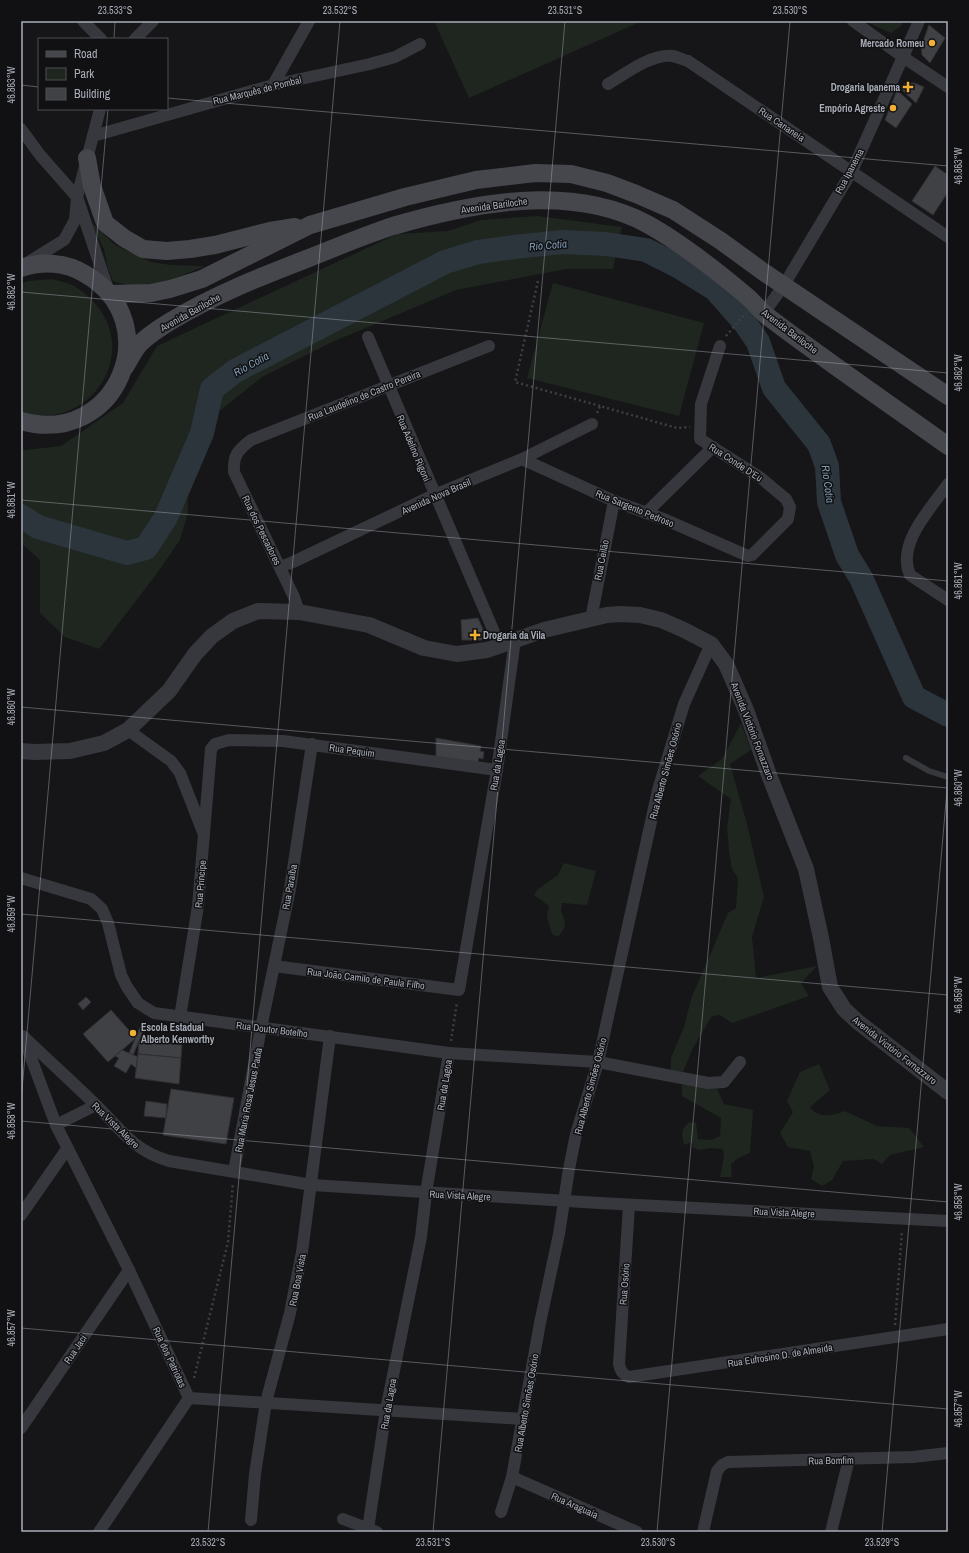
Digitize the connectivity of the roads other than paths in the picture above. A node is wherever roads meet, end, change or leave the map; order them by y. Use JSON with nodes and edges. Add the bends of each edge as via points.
{"nodes":[{"id":1,"x":83,"y":21,"type":"edge"},
{"id":2,"x":153,"y":21,"type":"edge"},
{"id":3,"x":309,"y":21,"type":"edge"},
{"id":4,"x":854,"y":21,"type":"edge"},
{"id":5,"x":919,"y":21,"type":"edge"},
{"id":6,"x":100,"y":38,"type":"edge"},
{"id":7,"x":136,"y":38,"type":"edge"},
{"id":8,"x":420,"y":44,"type":"dead end"},
{"id":9,"x":903,"y":57,"type":"junction"},
{"id":10,"x":608,"y":84,"type":"dead end"},
{"id":11,"x":273,"y":85,"type":"junction"},
{"id":12,"x":948,"y":87,"type":"edge"},
{"id":13,"x":100,"y":110,"type":"edge"},
{"id":14,"x":21,"y":129,"type":"edge"},
{"id":15,"x":93,"y":136,"type":"junction"},
{"id":16,"x":87,"y":158,"type":"junction"},
{"id":17,"x":852,"y":171,"type":"junction"},
{"id":18,"x":77,"y":197,"type":"junction"},
{"id":19,"x":310,"y":225,"type":"junction"},
{"id":20,"x":948,"y":237,"type":"edge"},
{"id":21,"x":21,"y":268,"type":"edge"},
{"id":22,"x":784,"y":285,"type":"junction"},
{"id":23,"x":110,"y":293,"type":"junction"},
{"id":24,"x":764,"y":313,"type":"junction"},
{"id":25,"x":368,"y":337,"type":"dead end"},
{"id":26,"x":489,"y":346,"type":"dead end"},
{"id":27,"x":720,"y":346,"type":"dead end"},
{"id":28,"x":124,"y":367,"type":"junction"},
{"id":29,"x":388,"y":385,"type":"junction"},
{"id":30,"x":948,"y":396,"type":"edge"},
{"id":31,"x":21,"y":421,"type":"edge"},
{"id":32,"x":592,"y":424,"type":"road end"},
{"id":33,"x":713,"y":446,"type":"junction"},
{"id":34,"x":948,"y":446,"type":"edge"},
{"id":35,"x":241,"y":448,"type":"joint"},
{"id":36,"x":522,"y":459,"type":"junction"},
{"id":37,"x":948,"y":484,"type":"edge"},
{"id":38,"x":434,"y":495,"type":"junction"},
{"id":39,"x":614,"y":501,"type":"junction"},
{"id":40,"x":646,"y":513,"type":"junction"},
{"id":41,"x":748,"y":556,"type":"joint"},
{"id":42,"x":280,"y":567,"type":"junction"},
{"id":43,"x":948,"y":600,"type":"edge"},
{"id":44,"x":299,"y":612,"type":"junction"},
{"id":45,"x":591,"y":619,"type":"junction"},
{"id":46,"x":515,"y":640,"type":"junction"},
{"id":47,"x":711,"y":644,"type":"junction"},
{"id":48,"x":500,"y":646,"type":"junction"},
{"id":49,"x":128,"y":730,"type":"junction"},
{"id":50,"x":312,"y":744,"type":"junction"},
{"id":51,"x":211,"y":749,"type":"joint"},
{"id":52,"x":21,"y":751,"type":"edge"},
{"id":53,"x":906,"y":758,"type":"dead end"},
{"id":54,"x":497,"y":770,"type":"junction"},
{"id":55,"x":948,"y":777,"type":"edge"},
{"id":56,"x":204,"y":835,"type":"junction"},
{"id":57,"x":21,"y":878,"type":"edge"},
{"id":58,"x":274,"y":966,"type":"junction"},
{"id":59,"x":459,"y":990,"type":"joint"},
{"id":60,"x":180,"y":1017,"type":"junction"},
{"id":61,"x":261,"y":1028,"type":"junction"},
{"id":62,"x":22,"y":1035,"type":"edge"},
{"id":63,"x":330,"y":1036,"type":"junction"},
{"id":64,"x":450,"y":1053,"type":"junction"},
{"id":65,"x":598,"y":1062,"type":"junction"},
{"id":66,"x":740,"y":1062,"type":"dead end"},
{"id":67,"x":948,"y":1092,"type":"edge"},
{"id":68,"x":96,"y":1105,"type":"junction"},
{"id":69,"x":56,"y":1125,"type":"junction"},
{"id":70,"x":67,"y":1149,"type":"junction"},
{"id":71,"x":234,"y":1171,"type":"junction"},
{"id":72,"x":312,"y":1185,"type":"junction"},
{"id":73,"x":426,"y":1194,"type":"junction"},
{"id":74,"x":564,"y":1200,"type":"junction"},
{"id":75,"x":629,"y":1205,"type":"junction"},
{"id":76,"x":21,"y":1216,"type":"edge"},
{"id":77,"x":948,"y":1221,"type":"edge"},
{"id":78,"x":129,"y":1270,"type":"junction"},
{"id":79,"x":948,"y":1329,"type":"edge"},
{"id":80,"x":619,"y":1364,"type":"joint"},
{"id":81,"x":188,"y":1398,"type":"junction"},
{"id":82,"x":266,"y":1402,"type":"junction"},
{"id":83,"x":386,"y":1410,"type":"junction"},
{"id":84,"x":523,"y":1419,"type":"junction"},
{"id":85,"x":21,"y":1428,"type":"edge"},
{"id":86,"x":948,"y":1453,"type":"edge"},
{"id":87,"x":849,"y":1459,"type":"junction"},
{"id":88,"x":512,"y":1477,"type":"junction"},
{"id":89,"x":501,"y":1512,"type":"dead end"},
{"id":90,"x":344,"y":1519,"type":"dead end"},
{"id":91,"x":252,"y":1520,"type":"dead end"},
{"id":92,"x":373,"y":1530,"type":"edge"},
{"id":93,"x":99,"y":1532,"type":"edge"},
{"id":94,"x":637,"y":1532,"type":"edge"},
{"id":95,"x":703,"y":1532,"type":"edge"},
{"id":96,"x":831,"y":1532,"type":"edge"}],
"edges":[{"from":1,"to":6,"type":"street"},
{"from":2,"to":7,"type":"street"},
{"from":3,"to":11,"type":"street"},
{"from":4,"to":9,"type":"street"},
{"from":5,"to":9,"type":"street","name":"Rua Ipanema"},
{"from":8,"to":11,"type":"street","name":"Rua Marquês de Pombal","via":[[370,64]]},
{"from":9,"to":12,"type":"street"},
{"from":9,"to":17,"type":"street","name":"Rua Ipanema"},
{"from":10,"to":17,"type":"street","name":"Rua Cananeia","via":[[656,58],[673,56],[688,61]]},
{"from":11,"to":15,"type":"street","name":"Rua Marquês de Pombal"},
{"from":13,"to":15,"type":"street"},
{"from":14,"to":18,"type":"street"},
{"from":15,"to":16,"type":"street"},
{"from":16,"to":18,"type":"street"},
{"from":16,"to":19,"type":"main road","via":[[92,186],[105,223],[143,249],[167,251],[215,246],[270,231]]},
{"from":17,"to":20,"type":"street","name":"Rua Cananeia"},
{"from":17,"to":22,"type":"street","name":"Rua Ipanema"},
{"from":18,"to":21,"type":"street","via":[[75,220],[64,240]]},
{"from":18,"to":23,"type":"street"},
{"from":19,"to":22,"type":"main road","via":[[405,197],[476,180],[535,172],[571,174],[636,194],[673,210]]},
{"from":19,"to":23,"type":"main road","via":[[202,279],[151,293]]},
{"from":21,"to":23,"type":"main road","via":[[43,263],[62,264],[80,270]]},
{"from":22,"to":24,"type":"street","name":"Rua Ipanema"},
{"from":22,"to":30,"type":"main road"},
{"from":23,"to":28,"type":"main road","via":[[122,315],[128,341]]},
{"from":24,"to":28,"type":"main road","name":"Avenida Bariloche","via":[[696,256],[647,224],[618,211],[586,204],[531,200],[493,204],[392,227],[282,268],[216,297],[156,331],[138,346]]},
{"from":24,"to":34,"type":"main road","name":"Avenida Bariloche"},
{"from":25,"to":29,"type":"street","name":"Rua Adelino Rigoni"},
{"from":26,"to":29,"type":"street","name":"Rua Laudelino de Castro Pereira"},
{"from":27,"to":33,"type":"street","name":"Rua Conde D'Eu","via":[[701,404],[700,439]]},
{"from":28,"to":31,"type":"main road","via":[[117,385],[90,413],[73,421],[54,425]]},
{"from":29,"to":35,"type":"street","name":"Rua Laudelino de Castro Pereira","via":[[250,440]]},
{"from":29,"to":38,"type":"street","name":"Rua Adelino Rigoni"},
{"from":32,"to":36,"type":"street","name":"Avenida Nova Brasil"},
{"from":33,"to":40,"type":"street"},
{"from":33,"to":41,"type":"street","name":"Rua Conde D'Eu","via":[[779,492],[790,507],[788,519]]},
{"from":35,"to":42,"type":"street","name":"Rua dos Pescadores","via":[[236,454],[234,472]]},
{"from":36,"to":38,"type":"street","name":"Avenida Nova Brasil"},
{"from":36,"to":39,"type":"street","name":"Rua Sargento Pedroso"},
{"from":37,"to":43,"type":"street","via":[[909,542],[906,555],[910,575]]},
{"from":38,"to":42,"type":"street","name":"Avenida Nova Brasil"},
{"from":38,"to":48,"type":"street","name":"Rua Adelino Rigoni"},
{"from":39,"to":40,"type":"street","name":"Rua Sargento Pedroso"},
{"from":39,"to":45,"type":"street","name":"Rua Ceilão"},
{"from":40,"to":41,"type":"street","name":"Rua Sargento Pedroso"},
{"from":42,"to":44,"type":"street","name":"Rua dos Pescadores"},
{"from":44,"to":48,"type":"street","name":"Avenida Victório Fornazzaro","via":[[369,625],[424,648],[439,651],[457,654]]},
{"from":44,"to":49,"type":"street","name":"Avenida Victório Fornazzaro","via":[[258,611],[233,621],[212,636],[195,654],[169,691]]},
{"from":45,"to":46,"type":"street","name":"Avenida Victório Fornazzaro"},
{"from":45,"to":47,"type":"street","name":"Avenida Victório Fornazzaro","via":[[620,614],[661,620]]},
{"from":46,"to":48,"type":"street","name":"Avenida Victório Fornazzaro"},
{"from":46,"to":54,"type":"street","name":"Rua da Lagoa"},
{"from":47,"to":65,"type":"street","name":"Rua Alberto Simões Osório","via":[[684,704],[662,773]]},
{"from":47,"to":67,"type":"street","name":"Avenida Victório Fornazzaro","via":[[726,664],[746,710],[806,869],[830,987],[844,1009],[858,1022]]},
{"from":49,"to":52,"type":"street","name":"Avenida Victório Fornazzaro","via":[[104,743],[70,751]]},
{"from":49,"to":56,"type":"street","via":[[171,761],[180,773]]},
{"from":50,"to":51,"type":"street","name":"Rua Pequim","via":[[229,740],[215,744]]},
{"from":50,"to":54,"type":"street","name":"Rua Pequim"},
{"from":50,"to":58,"type":"street","name":"Rua Paraíba","via":[[290,889]]},
{"from":51,"to":56,"type":"street","name":"Rua Principe"},
{"from":53,"to":55,"type":"lane","via":[[929,771]]},
{"from":54,"to":59,"type":"street","name":"Rua da Lagoa"},
{"from":56,"to":60,"type":"street","name":"Rua Principe","via":[[198,906]]},
{"from":57,"to":60,"type":"street","name":"Rua Doutor Botelho","via":[[91,899],[102,909],[108,923],[121,975],[131,994],[138,1003],[154,1013]]},
{"from":58,"to":59,"type":"street","name":"Rua João Camilo de Paula Filho"},
{"from":58,"to":61,"type":"street","name":"Rua Paraíba"},
{"from":60,"to":61,"type":"street","name":"Rua Doutor Botelho"},
{"from":61,"to":63,"type":"street","name":"Rua Doutor Botelho"},
{"from":61,"to":71,"type":"street","name":"Rua Maria Rosa Jesus Paula"},
{"from":62,"to":68,"type":"street","name":"Rua Vista Alegre"},
{"from":62,"to":69,"type":"street","name":"Rua dos Patriotas"},
{"from":63,"to":64,"type":"street","name":"Rua Doutor Botelho"},
{"from":63,"to":72,"type":"street","name":"Rua Boa Vista"},
{"from":64,"to":65,"type":"street","name":"Rua Doutor Botelho"},
{"from":64,"to":73,"type":"street","name":"Rua da Lagoa"},
{"from":65,"to":66,"type":"street","name":"Rua Doutor Botelho","via":[[717,1083],[724,1082]]},
{"from":65,"to":74,"type":"street","name":"Rua Alberto Simões Osório","via":[[576,1134]]},
{"from":68,"to":69,"type":"street"},
{"from":68,"to":71,"type":"street","name":"Rua Vista Alegre","via":[[131,1143],[155,1157]]},
{"from":69,"to":70,"type":"street","name":"Rua dos Patriotas"},
{"from":70,"to":76,"type":"street"},
{"from":70,"to":78,"type":"street","name":"Rua dos Patriotas"},
{"from":71,"to":72,"type":"street","name":"Rua Vista Alegre"},
{"from":72,"to":73,"type":"street","name":"Rua Vista Alegre"},
{"from":72,"to":82,"type":"street","name":"Rua Boa Vista","via":[[290,1313]]},
{"from":73,"to":74,"type":"street","name":"Rua Vista Alegre"},
{"from":73,"to":83,"type":"street","name":"Rua da Lagoa","via":[[421,1237]]},
{"from":74,"to":75,"type":"street","name":"Rua Vista Alegre"},
{"from":74,"to":84,"type":"street","name":"Rua Alberto Simões Osório"},
{"from":75,"to":77,"type":"street","name":"Rua Vista Alegre"},
{"from":75,"to":80,"type":"street","name":"Rua Osório"},
{"from":78,"to":81,"type":"street","name":"Rua dos Patriotas"},
{"from":78,"to":85,"type":"street","name":"Rua Jaci"},
{"from":79,"to":80,"type":"street","name":"Rua Eufrosino D. de Almeida","via":[[634,1377],[624,1375]]},
{"from":81,"to":82,"type":"street","name":"Rua dos Patriotas"},
{"from":81,"to":93,"type":"street"},
{"from":82,"to":83,"type":"street","name":"Rua dos Patriotas"},
{"from":82,"to":91,"type":"street","name":"Rua Boa Vista","via":[[255,1474]]},
{"from":83,"to":84,"type":"street","name":"Rua dos Patriotas"},
{"from":83,"to":92,"type":"street","name":"Rua da Lagoa"},
{"from":84,"to":88,"type":"street","name":"Rua Alberto Simões Osório"},
{"from":86,"to":87,"type":"street","name":"Rua Bomfim"},
{"from":87,"to":95,"type":"street","name":"Rua Bomfim","via":[[733,1461],[722,1465],[717,1471]]},
{"from":87,"to":96,"type":"street"},
{"from":88,"to":89,"type":"street","name":"Rua Alberto Simões Osório"},
{"from":88,"to":94,"type":"street","name":"Rua Araguaia"},
{"from":90,"to":92,"type":"street"}]}
